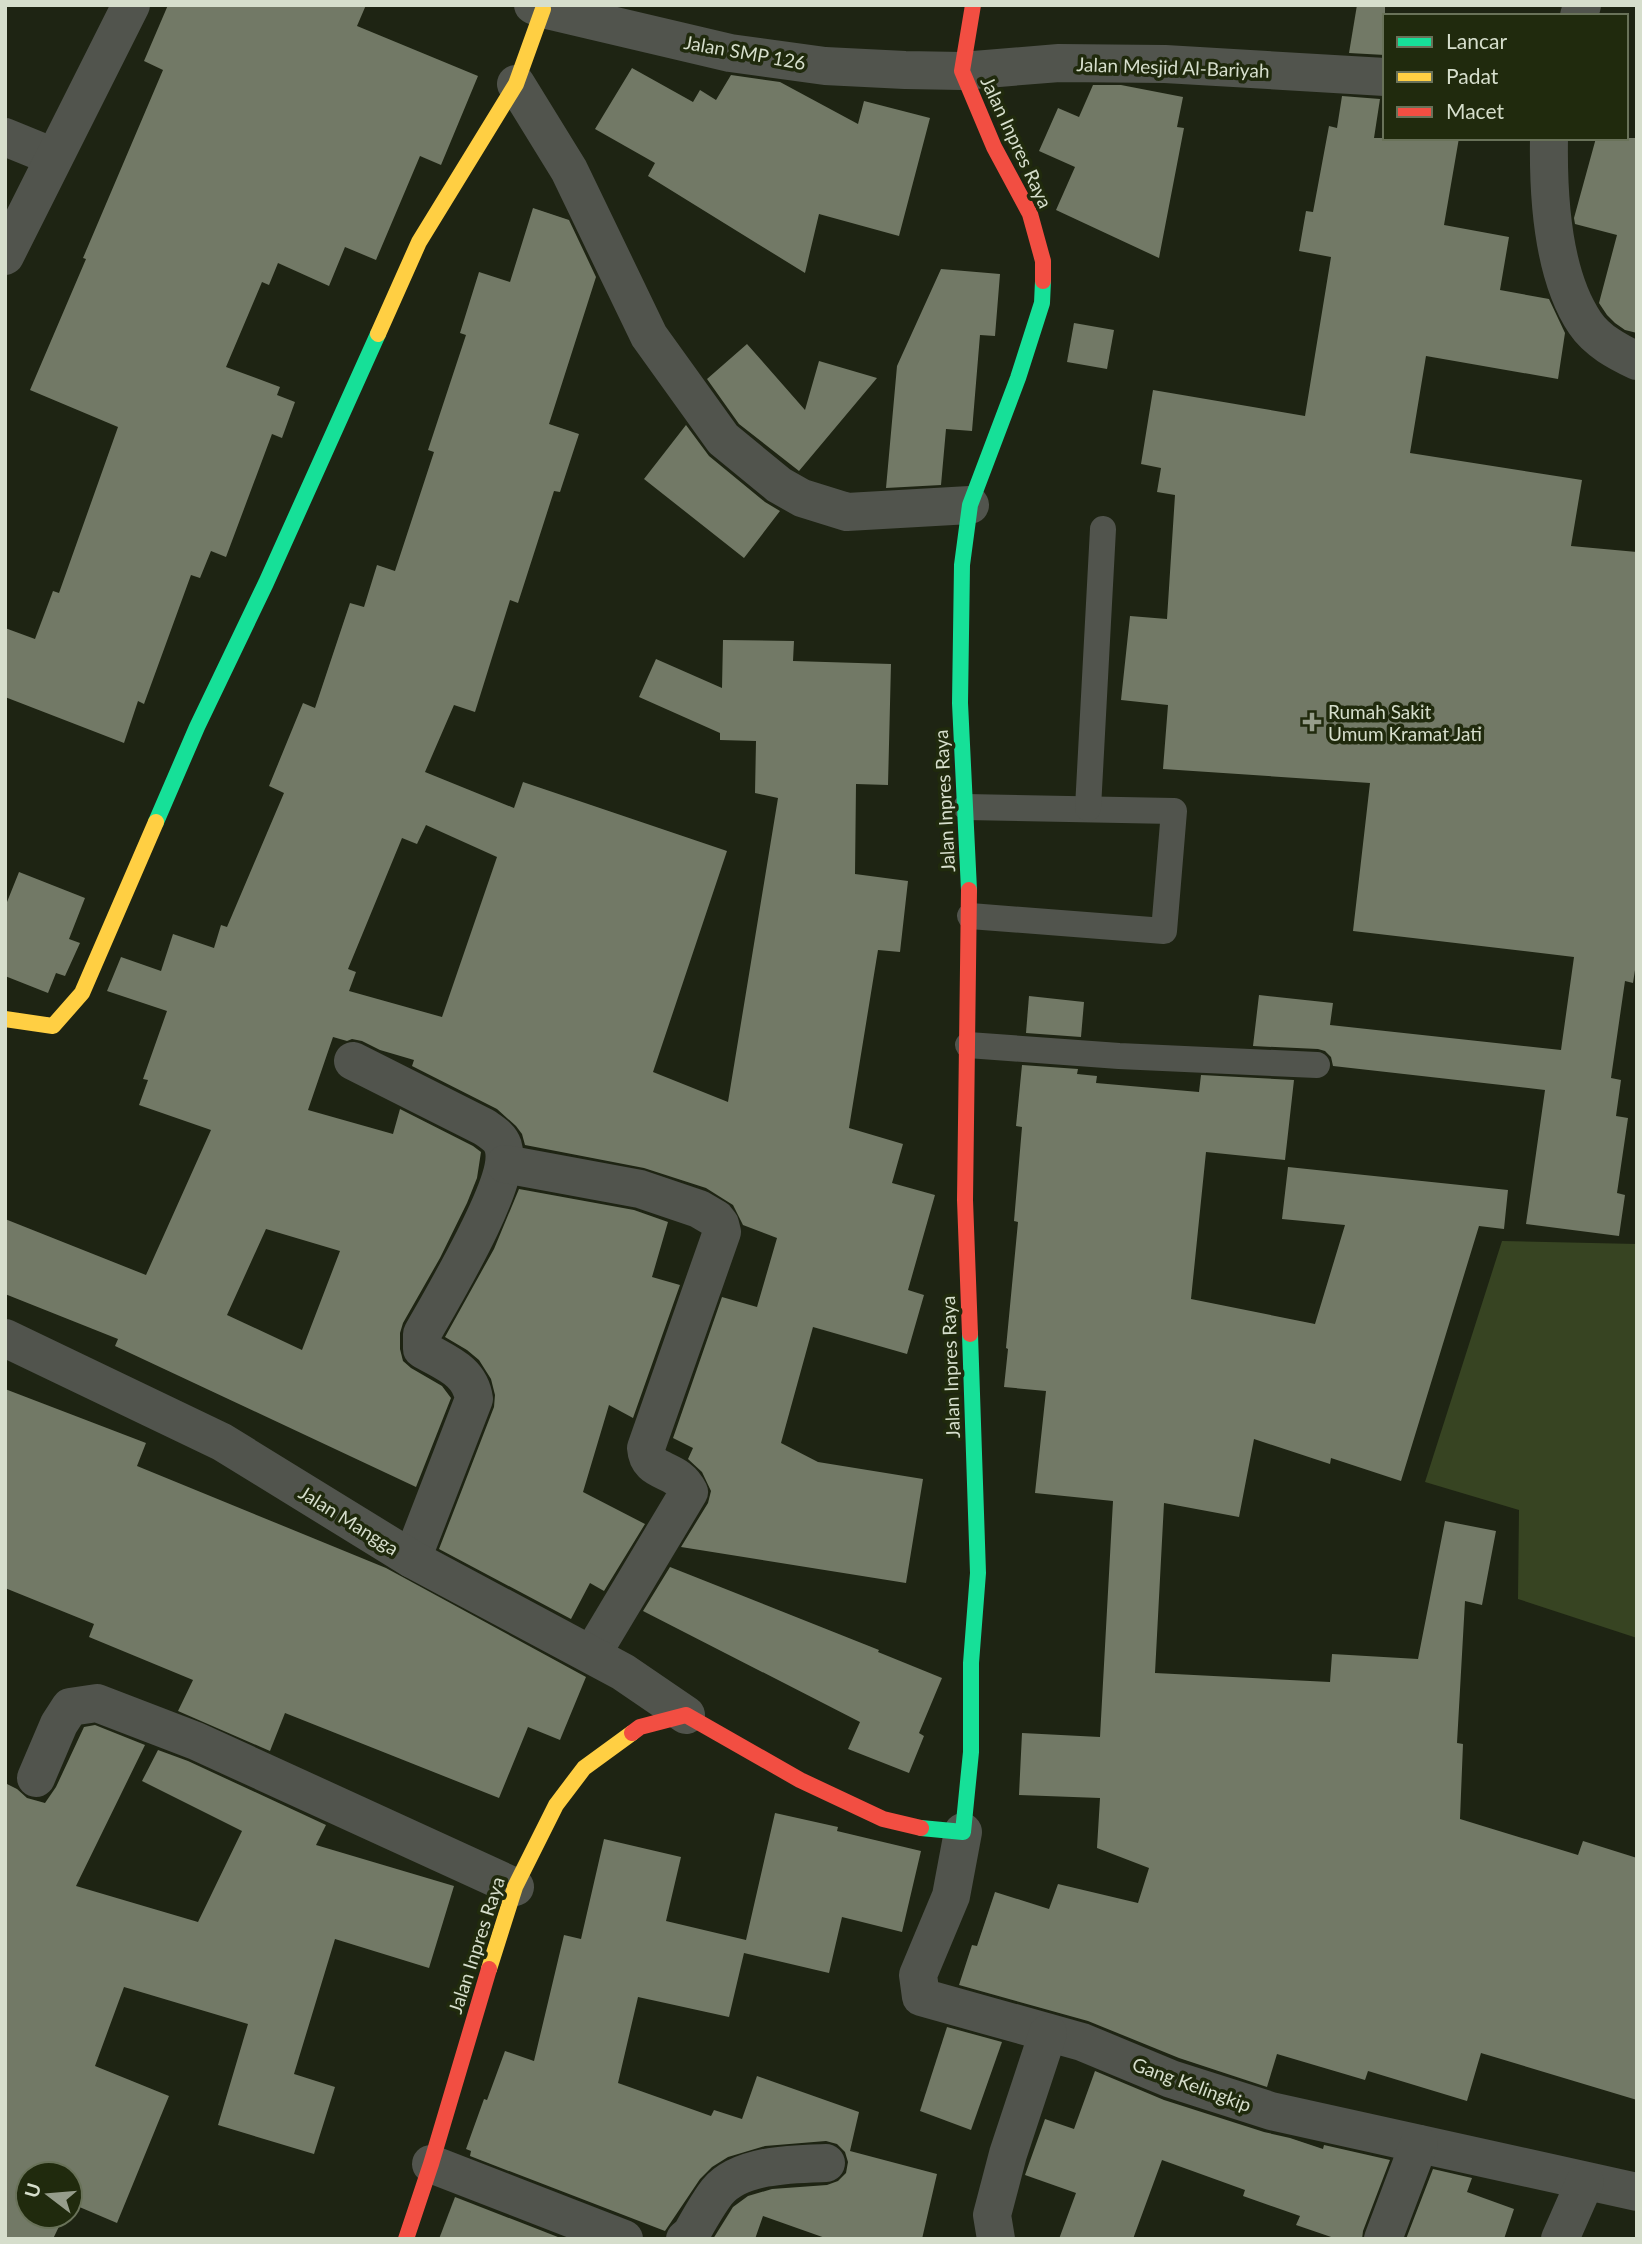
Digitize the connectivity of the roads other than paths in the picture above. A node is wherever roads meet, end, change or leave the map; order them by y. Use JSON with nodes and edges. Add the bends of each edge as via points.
{"nodes":[{"id":1,"x":131,"y":5,"type":"edge"},
{"id":2,"x":973,"y":5,"type":"edge"},
{"id":3,"x":538,"y":7,"type":"edge"},
{"id":4,"x":962,"y":71,"type":"junction"},
{"id":5,"x":1383,"y":77,"type":"edge"},
{"id":6,"x":516,"y":84,"type":"junction"},
{"id":7,"x":5,"y":137,"type":"edge"},
{"id":8,"x":1549,"y":140,"type":"edge"},
{"id":9,"x":54,"y":158,"type":"junction"},
{"id":10,"x":5,"y":256,"type":"edge"},
{"id":11,"x":1637,"y":361,"type":"edge"},
{"id":12,"x":970,"y":505,"type":"junction"},
{"id":13,"x":1103,"y":529,"type":"dead end"},
{"id":14,"x":965,"y":807,"type":"junction"},
{"id":15,"x":1088,"y":808,"type":"junction"},
{"id":16,"x":970,"y":916,"type":"junction"},
{"id":17,"x":5,"y":1019,"type":"edge"},
{"id":18,"x":968,"y":1045,"type":"junction"},
{"id":19,"x":352,"y":1062,"type":"dead end"},
{"id":20,"x":1317,"y":1065,"type":"dead end"},
{"id":21,"x":505,"y":1164,"type":"junction"},
{"id":22,"x":5,"y":1338,"type":"edge"},
{"id":23,"x":412,"y":1559,"type":"junction"},
{"id":24,"x":592,"y":1654,"type":"junction"},
{"id":25,"x":686,"y":1715,"type":"junction"},
{"id":26,"x":36,"y":1777,"type":"dead end"},
{"id":27,"x":963,"y":1832,"type":"junction"},
{"id":28,"x":515,"y":1887,"type":"junction"},
{"id":29,"x":1048,"y":2033,"type":"junction"},
{"id":30,"x":1419,"y":2144,"type":"junction"},
{"id":31,"x":826,"y":2163,"type":"dead end"},
{"id":32,"x":431,"y":2164,"type":"junction"},
{"id":33,"x":1585,"y":2182,"type":"junction"},
{"id":34,"x":1637,"y":2192,"type":"edge"},
{"id":35,"x":406,"y":2239,"type":"edge"},
{"id":36,"x":624,"y":2239,"type":"edge"},
{"id":37,"x":685,"y":2239,"type":"edge"},
{"id":38,"x":996,"y":2239,"type":"edge"},
{"id":39,"x":1383,"y":2239,"type":"edge"},
{"id":40,"x":1560,"y":2239,"type":"edge"}],
"edges":[{"from":1,"to":9,"type":"street"},
{"from":2,"to":4,"type":"street","name":"Jalan Inpres Raya"},
{"from":3,"to":4,"type":"street","name":"Jalan SMP 126","via":[[730,53],[825,66]]},
{"from":3,"to":6,"type":"street"},
{"from":4,"to":5,"type":"street","name":"Jalan Mesjid Al-Bariyah","via":[[1059,63],[1165,64]]},
{"from":4,"to":12,"type":"street","name":"Jalan Inpres Raya","via":[[993,147],[1030,214],[1043,261],[1042,303]]},
{"from":6,"to":12,"type":"street","via":[[569,170],[649,336],[723,439],[779,485],[802,498],[847,512]]},
{"from":6,"to":17,"type":"street","via":[[419,242],[197,727],[82,993],[53,1026]]},
{"from":7,"to":9,"type":"street"},
{"from":8,"to":11,"type":"street","via":[[1548,186],[1566,288],[1586,325],[1612,350]]},
{"from":9,"to":10,"type":"street"},
{"from":12,"to":14,"type":"street","name":"Jalan Inpres Raya","via":[[961,592]]},
{"from":13,"to":15,"type":"lane"},
{"from":14,"to":15,"type":"lane"},
{"from":14,"to":16,"type":"street","name":"Jalan Inpres Raya"},
{"from":15,"to":16,"type":"lane","via":[[1174,811],[1164,931]]},
{"from":16,"to":18,"type":"street","name":"Jalan Inpres Raya"},
{"from":18,"to":20,"type":"lane"},
{"from":18,"to":27,"type":"street","name":"Jalan Inpres Raya","via":[[965,1200],[978,1573]]},
{"from":19,"to":21,"type":"street","via":[[490,1131],[503,1145]]},
{"from":21,"to":23,"type":"street","via":[[488,1211],[422,1334],[422,1349],[465,1375],[474,1399]]},
{"from":21,"to":24,"type":"street","via":[[640,1189],[699,1209],[716,1219],[722,1232],[646,1448],[647,1460],[680,1478],[689,1492]]},
{"from":22,"to":23,"type":"street","name":"Jalan Mangga","via":[[222,1442]]},
{"from":23,"to":24,"type":"street","name":"Jalan Mangga"},
{"from":24,"to":25,"type":"street","name":"Jalan Mangga"},
{"from":25,"to":27,"type":"street","via":[[800,1780],[883,1819]]},
{"from":25,"to":28,"type":"street","name":"Jalan Inpres Raya","via":[[640,1727],[584,1768],[556,1805]]},
{"from":26,"to":28,"type":"street","via":[[70,1707],[97,1703],[195,1741]]},
{"from":27,"to":29,"type":"street","name":"Gang Kelingkip","via":[[951,1896],[918,1975],[921,1997]]},
{"from":28,"to":32,"type":"street","name":"Jalan Inpres Raya"},
{"from":29,"to":30,"type":"street","name":"Gang Kelingkip","via":[[1271,2111]]},
{"from":29,"to":38,"type":"street","via":[[992,2215]]},
{"from":30,"to":33,"type":"street","name":"Gang Kelingkip"},
{"from":30,"to":39,"type":"street"},
{"from":31,"to":37,"type":"street","via":[[775,2165],[737,2178],[718,2190]]},
{"from":32,"to":35,"type":"street","name":"Jalan Inpres Raya"},
{"from":32,"to":36,"type":"street"},
{"from":33,"to":34,"type":"street","name":"Gang Kelingkip"},
{"from":33,"to":40,"type":"street"}]}
